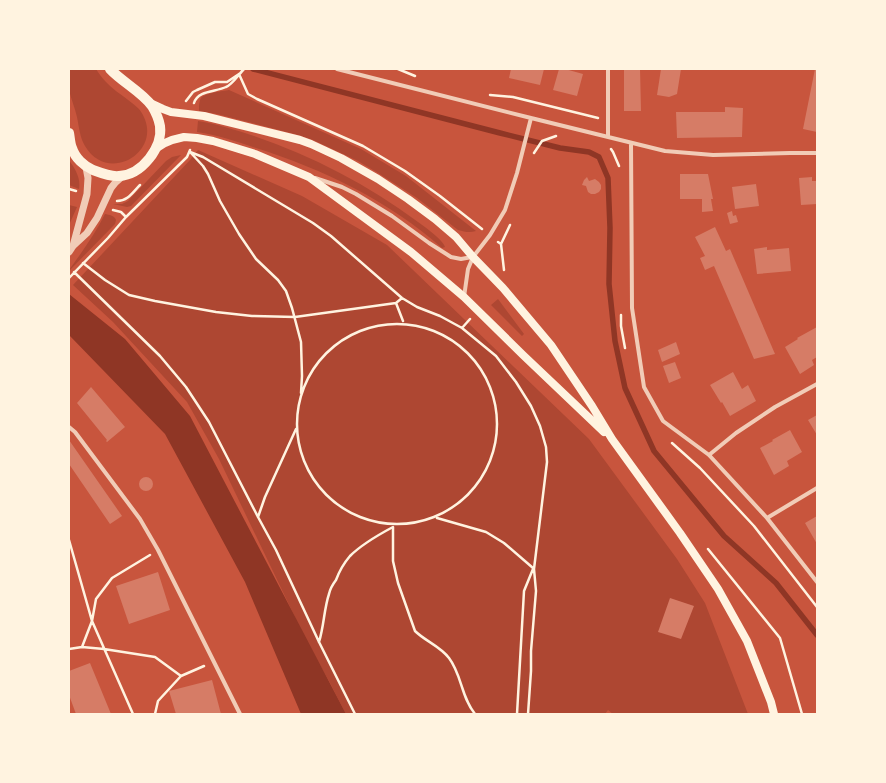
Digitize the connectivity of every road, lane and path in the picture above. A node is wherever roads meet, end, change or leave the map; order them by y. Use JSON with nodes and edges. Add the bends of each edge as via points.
{"nodes":[{"id":1,"x":110,"y":69,"type":"edge"},
{"id":2,"x":244,"y":69,"type":"edge"},
{"id":3,"x":337,"y":69,"type":"edge"},
{"id":4,"x":398,"y":69,"type":"edge"},
{"id":5,"x":608,"y":69,"type":"edge"},
{"id":6,"x":239,"y":74,"type":"junction"},
{"id":7,"x":418,"y":77,"type":"dead end"},
{"id":8,"x":248,"y":94,"type":"dead end"},
{"id":9,"x":483,"y":94,"type":"dead end"},
{"id":10,"x":149,"y":103,"type":"junction"},
{"id":11,"x":185,"y":103,"type":"dead end"},
{"id":12,"x":194,"y":104,"type":"dead end"},
{"id":13,"x":531,"y":118,"type":"junction"},
{"id":14,"x":608,"y":121,"type":"junction"},
{"id":15,"x":69,"y":133,"type":"edge"},
{"id":16,"x":563,"y":137,"type":"dead end"},
{"id":17,"x":608,"y":137,"type":"junction"},
{"id":18,"x":632,"y":142,"type":"junction"},
{"id":19,"x":609,"y":148,"type":"dead end"},
{"id":20,"x":154,"y":150,"type":"junction"},
{"id":21,"x":190,"y":150,"type":"junction"},
{"id":22,"x":534,"y":153,"type":"dead end"},
{"id":23,"x":817,"y":153,"type":"edge"},
{"id":24,"x":86,"y":167,"type":"junction"},
{"id":25,"x":619,"y":172,"type":"dead end"},
{"id":26,"x":124,"y":175,"type":"junction"},
{"id":27,"x":309,"y":176,"type":"junction"},
{"id":28,"x":107,"y":209,"type":"dead end"},
{"id":29,"x":126,"y":217,"type":"junction"},
{"id":30,"x":71,"y":249,"type":"edge"},
{"id":31,"x":473,"y":257,"type":"junction"},
{"id":32,"x":83,"y":263,"type":"junction"},
{"id":33,"x":74,"y":272,"type":"junction"},
{"id":34,"x":69,"y":278,"type":"edge"},
{"id":35,"x":464,"y":297,"type":"junction"},
{"id":36,"x":402,"y":298,"type":"junction"},
{"id":37,"x":396,"y":303,"type":"junction"},
{"id":38,"x":621,"y":310,"type":"dead end"},
{"id":39,"x":473,"y":315,"type":"dead end"},
{"id":40,"x":295,"y":317,"type":"junction"},
{"id":41,"x":403,"y":321,"type":"junction"},
{"id":42,"x":462,"y":328,"type":"junction"},
{"id":43,"x":627,"y":352,"type":"dead end"},
{"id":44,"x":817,"y":384,"type":"edge"},
{"id":45,"x":300,"y":395,"type":"junction"},
{"id":46,"x":69,"y":427,"type":"edge"},
{"id":47,"x":297,"y":429,"type":"junction"},
{"id":48,"x":612,"y":439,"type":"junction"},
{"id":49,"x":670,"y":442,"type":"dead end"},
{"id":50,"x":709,"y":455,"type":"junction"},
{"id":51,"x":817,"y":488,"type":"edge"},
{"id":52,"x":258,"y":517,"type":"junction"},
{"id":53,"x":437,"y":518,"type":"junction"},
{"id":54,"x":767,"y":518,"type":"junction"},
{"id":55,"x":393,"y":527,"type":"junction"},
{"id":56,"x":405,"y":527,"type":"dead end"},
{"id":57,"x":411,"y":527,"type":"dead end"},
{"id":58,"x":69,"y":540,"type":"edge"},
{"id":59,"x":158,"y":550,"type":"junction"},
{"id":60,"x":534,"y":569,"type":"junction"},
{"id":61,"x":817,"y":582,"type":"edge"},
{"id":62,"x":817,"y":607,"type":"edge"},
{"id":63,"x":92,"y":621,"type":"junction"},
{"id":64,"x":319,"y":642,"type":"junction"},
{"id":65,"x":82,"y":647,"type":"junction"},
{"id":66,"x":69,"y":649,"type":"edge"},
{"id":67,"x":104,"y":649,"type":"junction"},
{"id":68,"x":208,"y":664,"type":"dead end"},
{"id":69,"x":181,"y":676,"type":"junction"},
{"id":70,"x":133,"y":714,"type":"edge"},
{"id":71,"x":155,"y":714,"type":"edge"},
{"id":72,"x":240,"y":714,"type":"edge"},
{"id":73,"x":355,"y":714,"type":"edge"},
{"id":74,"x":475,"y":714,"type":"edge"},
{"id":75,"x":517,"y":714,"type":"edge"},
{"id":76,"x":528,"y":714,"type":"edge"},
{"id":77,"x":774,"y":714,"type":"edge"}],
"edges":[{"from":1,"to":10,"type":"main road"},
{"from":2,"to":6,"type":"path"},
{"from":3,"to":13,"type":"street"},
{"from":4,"to":7,"type":"path"},
{"from":5,"to":14,"type":"street"},
{"from":6,"to":8,"type":"path"},
{"from":6,"to":11,"type":"path","via":[[227,82],[215,82],[197,90]]},
{"from":6,"to":12,"type":"path","via":[[228,87],[200,95]]},
{"from":9,"to":14,"type":"path","via":[[513,97]]},
{"from":10,"to":20,"type":"main road","via":[[160,126]]},
{"from":10,"to":31,"type":"main road","via":[[172,112],[204,116],[300,140],[341,158],[378,179],[435,219],[456,237]]},
{"from":13,"to":17,"type":"street"},
{"from":13,"to":31,"type":"street","via":[[505,210]]},
{"from":14,"to":17,"type":"street"},
{"from":15,"to":24,"type":"main road","via":[[72,148]]},
{"from":16,"to":22,"type":"path","via":[[556,136],[542,141]]},
{"from":17,"to":18,"type":"street"},
{"from":18,"to":23,"type":"street","via":[[665,151],[713,155]]},
{"from":18,"to":50,"type":"street","via":[[632,308],[644,387],[662,421]]},
{"from":19,"to":25,"type":"path","via":[[619,164]]},
{"from":20,"to":26,"type":"main road","via":[[145,164]]},
{"from":20,"to":27,"type":"main road","via":[[172,140],[191,137],[226,144]]},
{"from":21,"to":29,"type":"path","via":[[187,157]]},
{"from":21,"to":36,"type":"path","via":[[313,223]]},
{"from":21,"to":40,"type":"path","via":[[208,174],[220,202],[256,259],[286,291]]},
{"from":24,"to":26,"type":"main road","via":[[109,175]]},
{"from":24,"to":30,"type":"street","via":[[86,194]]},
{"from":26,"to":30,"type":"street","via":[[111,188],[87,233]]},
{"from":27,"to":31,"type":"street","via":[[356,194],[451,257]]},
{"from":27,"to":35,"type":"main road","via":[[411,252]]},
{"from":28,"to":29,"type":"path","via":[[121,212]]},
{"from":29,"to":32,"type":"path"},
{"from":31,"to":35,"type":"street","via":[[468,269]]},
{"from":31,"to":48,"type":"main road","via":[[551,345]]},
{"from":32,"to":33,"type":"path"},
{"from":32,"to":40,"type":"path","via":[[129,295],[216,312]]},
{"from":33,"to":34,"type":"path"},
{"from":33,"to":52,"type":"path","via":[[160,356],[186,387],[209,422]]},
{"from":35,"to":48,"type":"main road"},
{"from":36,"to":37,"type":"path"},
{"from":36,"to":42,"type":"path"},
{"from":37,"to":40,"type":"path"},
{"from":37,"to":41,"type":"path"},
{"from":38,"to":43,"type":"path","via":[[621,326]]},
{"from":39,"to":42,"type":"path"},
{"from":40,"to":45,"type":"path","via":[[302,354]]},
{"from":41,"to":45,"type":"path","via":[[370,326],[340,341],[317,365]]},
{"from":41,"to":53,"type":"path","via":[[464,351],[484,377],[495,414],[494,445],[483,477],[472,491]]},
{"from":42,"to":60,"type":"path","via":[[496,356],[516,382],[540,426],[547,462]]},
{"from":44,"to":50,"type":"street","via":[[755,420]]},
{"from":45,"to":47,"type":"path"},
{"from":46,"to":59,"type":"street","via":[[140,519]]},
{"from":47,"to":52,"type":"path"},
{"from":47,"to":55,"type":"path","via":[[306,461],[323,490],[335,502],[364,519]]},
{"from":48,"to":77,"type":"main road","via":[[718,589],[747,641]]},
{"from":49,"to":62,"type":"path","via":[[700,468],[754,526]]},
{"from":50,"to":54,"type":"street"},
{"from":51,"to":54,"type":"street"},
{"from":52,"to":64,"type":"path"},
{"from":53,"to":57,"type":"path"},
{"from":53,"to":60,"type":"path","via":[[486,532],[504,543]]},
{"from":54,"to":61,"type":"street"},
{"from":55,"to":56,"type":"path"},
{"from":55,"to":64,"type":"path","via":[[361,546],[349,557],[329,593]]},
{"from":55,"to":74,"type":"path","via":[[394,561],[398,583],[415,631],[436,645],[449,658],[456,670],[464,697]]},
{"from":58,"to":63,"type":"path"},
{"from":59,"to":63,"type":"path","via":[[112,578],[96,599]]},
{"from":59,"to":72,"type":"street"},
{"from":60,"to":75,"type":"path","via":[[524,591]]},
{"from":60,"to":76,"type":"path","via":[[536,591],[530,652]]},
{"from":63,"to":65,"type":"path"},
{"from":63,"to":67,"type":"path"},
{"from":64,"to":73,"type":"path"},
{"from":65,"to":66,"type":"path"},
{"from":65,"to":67,"type":"path"},
{"from":67,"to":69,"type":"path","via":[[155,657]]},
{"from":67,"to":70,"type":"path"},
{"from":68,"to":69,"type":"path"},
{"from":69,"to":71,"type":"path","via":[[158,701]]}]}
